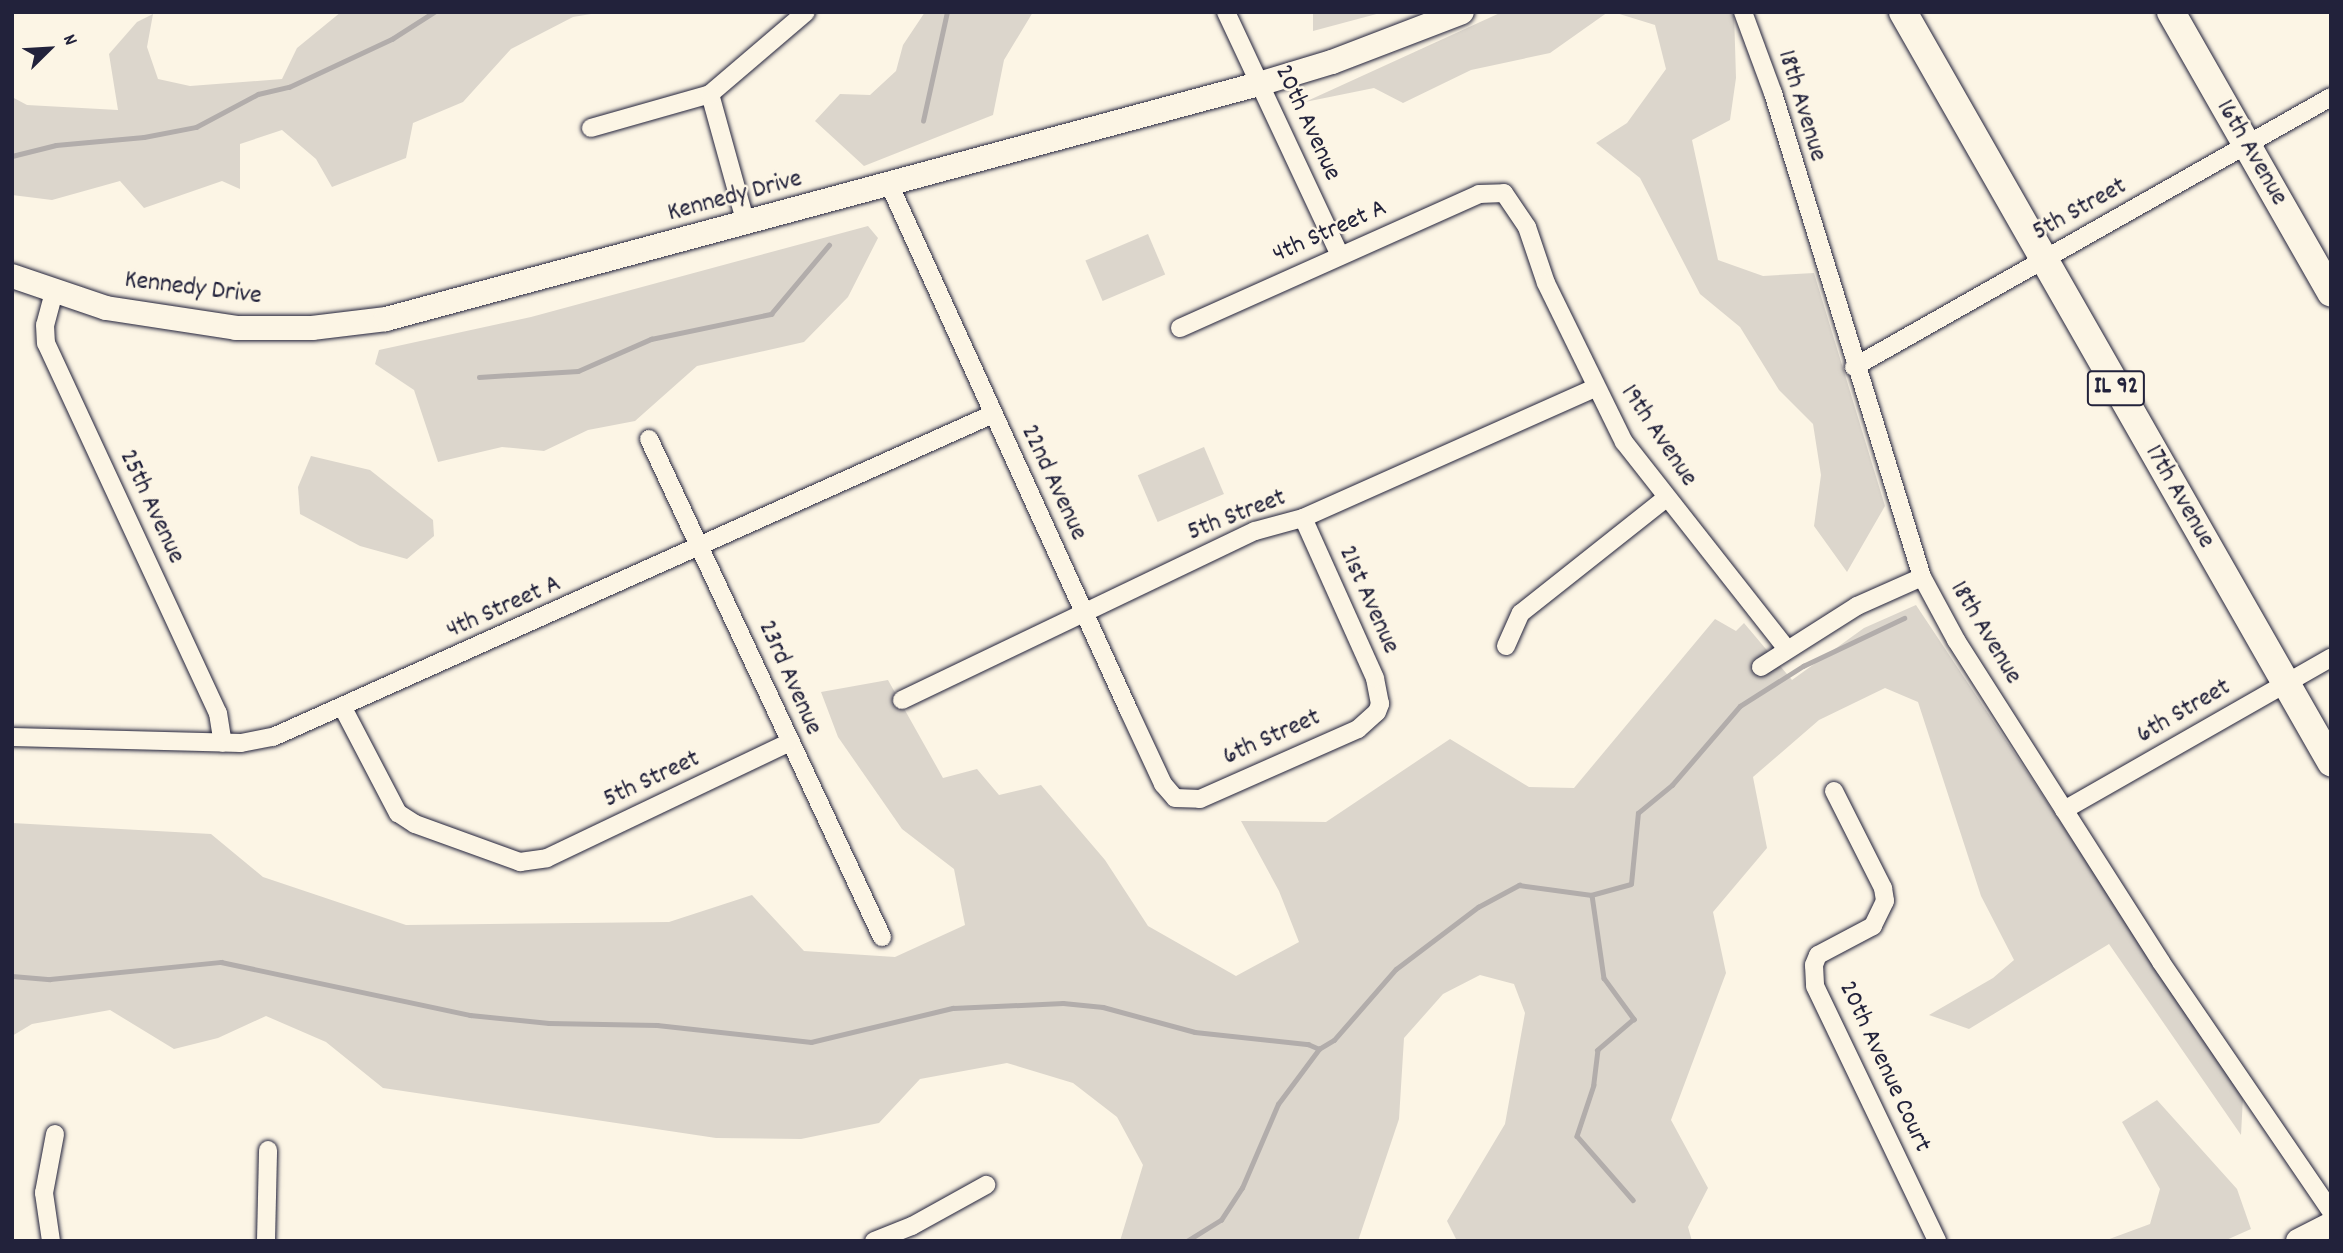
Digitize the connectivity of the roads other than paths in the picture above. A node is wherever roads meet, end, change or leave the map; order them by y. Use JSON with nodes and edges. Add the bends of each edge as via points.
{"nodes":[{"id":1,"x":806,"y":12,"type":"edge"},
{"id":2,"x":1226,"y":12,"type":"edge"},
{"id":3,"x":1461,"y":12,"type":"edge"},
{"id":4,"x":1743,"y":12,"type":"edge"},
{"id":5,"x":1903,"y":12,"type":"edge"},
{"id":6,"x":2171,"y":12,"type":"edge"},
{"id":7,"x":1259,"y":84,"type":"junction"},
{"id":8,"x":710,"y":94,"type":"junction"},
{"id":9,"x":2331,"y":97,"type":"edge"},
{"id":10,"x":591,"y":128,"type":"dead end"},
{"id":11,"x":2246,"y":145,"type":"junction"},
{"id":12,"x":890,"y":186,"type":"junction"},
{"id":13,"x":1504,"y":193,"type":"joint"},
{"id":14,"x":746,"y":224,"type":"junction"},
{"id":15,"x":1340,"y":255,"type":"junction"},
{"id":16,"x":2043,"y":261,"type":"junction"},
{"id":17,"x":12,"y":276,"type":"edge"},
{"id":18,"x":54,"y":292,"type":"junction"},
{"id":19,"x":2331,"y":293,"type":"edge"},
{"id":20,"x":1180,"y":328,"type":"dead end"},
{"id":21,"x":1854,"y":367,"type":"junction"},
{"id":22,"x":1595,"y":388,"type":"junction"},
{"id":23,"x":993,"y":414,"type":"junction"},
{"id":24,"x":649,"y":439,"type":"dead end"},
{"id":25,"x":1666,"y":499,"type":"junction"},
{"id":26,"x":1303,"y":519,"type":"junction"},
{"id":27,"x":700,"y":548,"type":"junction"},
{"id":28,"x":1922,"y":577,"type":"junction"},
{"id":29,"x":1083,"y":612,"type":"junction"},
{"id":30,"x":1506,"y":646,"type":"dead end"},
{"id":31,"x":1787,"y":649,"type":"junction"},
{"id":32,"x":2331,"y":658,"type":"edge"},
{"id":33,"x":1761,"y":667,"type":"dead end"},
{"id":34,"x":2286,"y":684,"type":"junction"},
{"id":35,"x":902,"y":699,"type":"dead end"},
{"id":36,"x":1380,"y":704,"type":"joint"},
{"id":37,"x":343,"y":708,"type":"junction"},
{"id":38,"x":12,"y":736,"type":"edge"},
{"id":39,"x":223,"y":743,"type":"junction"},
{"id":40,"x":788,"y":743,"type":"junction"},
{"id":41,"x":2331,"y":762,"type":"edge"},
{"id":42,"x":1834,"y":791,"type":"dead end"},
{"id":43,"x":1175,"y":798,"type":"joint"},
{"id":44,"x":2063,"y":810,"type":"junction"},
{"id":45,"x":882,"y":937,"type":"dead end"},
{"id":46,"x":55,"y":1133,"type":"dead end"},
{"id":47,"x":268,"y":1150,"type":"dead end"},
{"id":48,"x":986,"y":1185,"type":"dead end"},
{"id":49,"x":2331,"y":1210,"type":"edge"},
{"id":50,"x":2331,"y":1224,"type":"edge"},
{"id":51,"x":51,"y":1241,"type":"edge"},
{"id":52,"x":266,"y":1241,"type":"edge"},
{"id":53,"x":874,"y":1241,"type":"edge"},
{"id":54,"x":1937,"y":1241,"type":"edge"},
{"id":55,"x":2298,"y":1241,"type":"edge"}],
"edges":[{"from":1,"to":8,"type":"street"},
{"from":2,"to":7,"type":"street","name":"20th Avenue"},
{"from":3,"to":7,"type":"street","name":"Kennedy Drive","via":[[1332,62]]},
{"from":4,"to":21,"type":"street","name":"18th Avenue","via":[[1773,93]]},
{"from":5,"to":16,"type":"main road","name":"17th Avenue","number":"IL 92"},
{"from":6,"to":11,"type":"main road","name":"16th Avenue"},
{"from":7,"to":12,"type":"street","name":"Kennedy Drive"},
{"from":7,"to":15,"type":"street","name":"20th Avenue"},
{"from":8,"to":10,"type":"street"},
{"from":8,"to":14,"type":"street"},
{"from":9,"to":11,"type":"street","name":"5th Street"},
{"from":11,"to":16,"type":"street","name":"5th Street"},
{"from":11,"to":19,"type":"main road","name":"16th Avenue"},
{"from":12,"to":14,"type":"street","name":"Kennedy Drive"},
{"from":12,"to":23,"type":"street","name":"22nd Avenue"},
{"from":13,"to":15,"type":"street","name":"4th Street A","via":[[1479,194]]},
{"from":13,"to":22,"type":"street","name":"19th Avenue","via":[[1527,227],[1546,283]]},
{"from":14,"to":18,"type":"street","name":"Kennedy Drive","via":[[432,310],[345,325],[236,328],[145,317]]},
{"from":15,"to":20,"type":"street","name":"4th Street A"},
{"from":16,"to":21,"type":"street","name":"5th Street"},
{"from":16,"to":34,"type":"main road","name":"17th Avenue","number":"IL 92"},
{"from":17,"to":18,"type":"street","name":"Kennedy Drive"},
{"from":18,"to":39,"type":"street","name":"25th Avenue","via":[[45,325],[46,343],[218,713]]},
{"from":21,"to":28,"type":"street","name":"18th Avenue"},
{"from":22,"to":25,"type":"street","name":"19th Avenue","via":[[1624,442]]},
{"from":22,"to":26,"type":"street","name":"5th Street"},
{"from":23,"to":27,"type":"street","name":"4th Street A"},
{"from":23,"to":29,"type":"street","name":"22nd Avenue"},
{"from":24,"to":27,"type":"street","name":"23rd Avenue"},
{"from":25,"to":30,"type":"street","via":[[1521,613]]},
{"from":25,"to":31,"type":"street","name":"19th Avenue"},
{"from":26,"to":29,"type":"street","name":"5th Street","via":[[1255,531]]},
{"from":26,"to":36,"type":"street","name":"21st Avenue","via":[[1375,678]]},
{"from":27,"to":37,"type":"street","name":"4th Street A"},
{"from":27,"to":40,"type":"street","name":"23rd Avenue"},
{"from":28,"to":31,"type":"street","via":[[1857,606]]},
{"from":28,"to":44,"type":"street","name":"18th Avenue"},
{"from":29,"to":35,"type":"street","name":"5th Street"},
{"from":29,"to":43,"type":"street","name":"22nd Avenue","via":[[1163,784]]},
{"from":31,"to":33,"type":"street"},
{"from":32,"to":34,"type":"street","name":"6th Street"},
{"from":34,"to":41,"type":"main road","name":"17th Avenue","number":"IL 92"},
{"from":34,"to":44,"type":"street","name":"6th Street"},
{"from":36,"to":43,"type":"street","name":"6th Street","via":[[1371,721],[1358,729],[1200,799]]},
{"from":37,"to":39,"type":"street","name":"4th Street A","via":[[273,737]]},
{"from":37,"to":40,"type":"street","name":"5th Street","via":[[394,807],[405,819],[520,862],[537,862]]},
{"from":38,"to":39,"type":"street","name":"4th Street A"},
{"from":40,"to":45,"type":"street","name":"23rd Avenue"},
{"from":42,"to":54,"type":"street","name":"20th Avenue Court","via":[[1883,888],[1885,901],[1873,926],[1818,955],[1815,986]]},
{"from":44,"to":49,"type":"street","name":"18th Avenue"},
{"from":46,"to":51,"type":"street","via":[[44,1193]]},
{"from":47,"to":52,"type":"street"},
{"from":48,"to":53,"type":"street","via":[[912,1226]]},
{"from":50,"to":55,"type":"street"}]}
